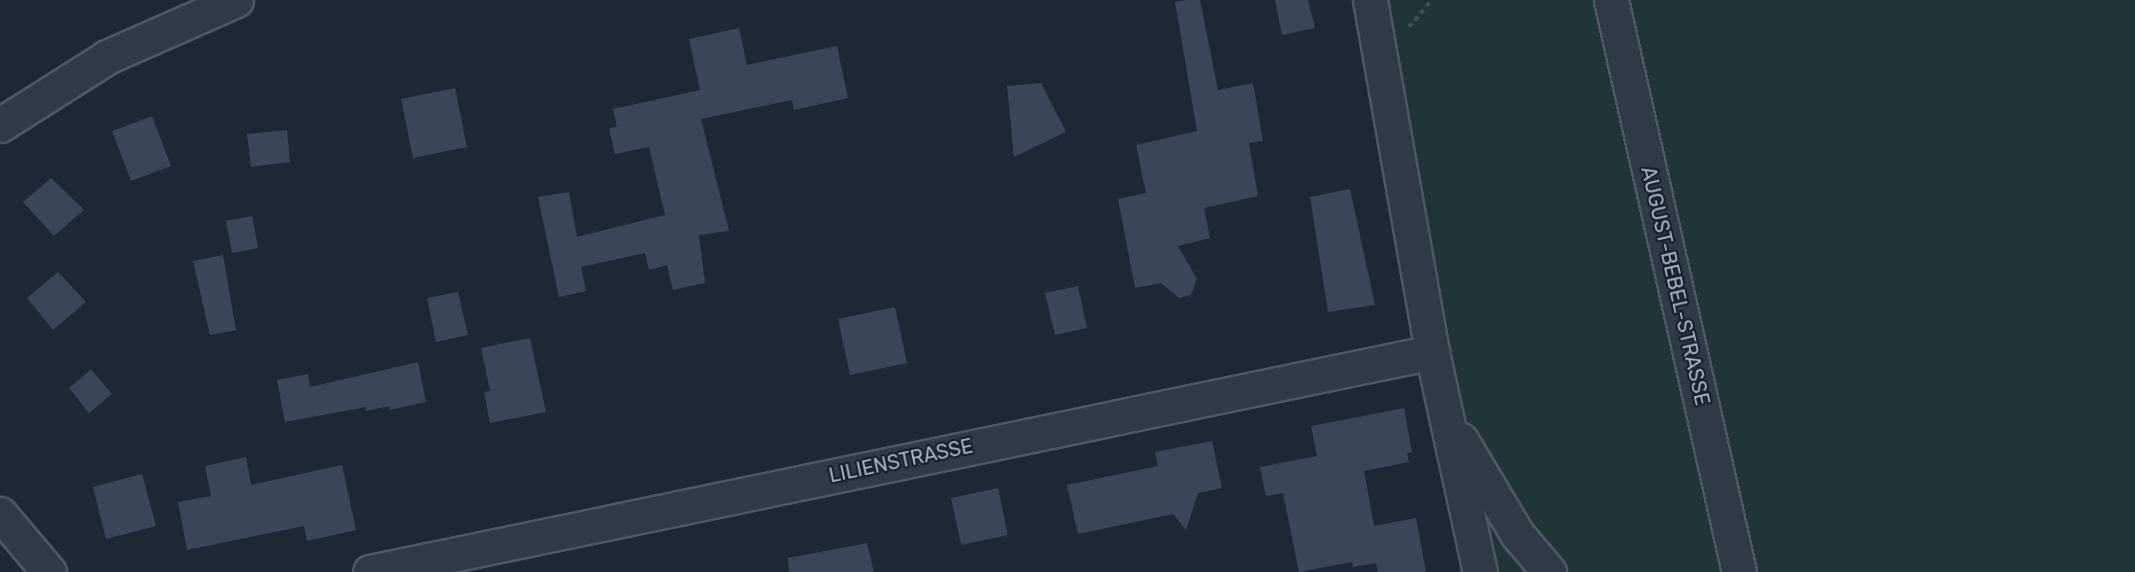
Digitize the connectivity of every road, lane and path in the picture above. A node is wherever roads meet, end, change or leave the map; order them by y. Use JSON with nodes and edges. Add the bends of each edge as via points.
{"nodes":[{"id":1,"x":236,"y":0,"type":"edge"},
{"id":2,"x":1370,"y":0,"type":"edge"},
{"id":3,"x":1611,"y":0,"type":"edge"},
{"id":4,"x":0,"y":124,"type":"edge"},
{"id":5,"x":1432,"y":352,"type":"junction"},
{"id":6,"x":1446,"y":412,"type":"junction"},
{"id":7,"x":0,"y":514,"type":"edge"},
{"id":8,"x":49,"y":572,"type":"edge"},
{"id":9,"x":370,"y":572,"type":"edge"},
{"id":10,"x":1480,"y":572,"type":"edge"},
{"id":11,"x":1549,"y":572,"type":"edge"},
{"id":12,"x":1739,"y":572,"type":"edge"}],
"edges":[{"from":1,"to":4,"type":"street","via":[[107,57]]},
{"from":2,"to":5,"type":"street"},
{"from":3,"to":12,"type":"street","name":"AUGUST-BEBEL-STRASSE"},
{"from":5,"to":6,"type":"street"},
{"from":5,"to":9,"type":"street","name":"LILIENSTRASSE"},
{"from":6,"to":10,"type":"street"},
{"from":6,"to":11,"type":"street","via":[[1517,534]]},
{"from":7,"to":8,"type":"street"}]}
